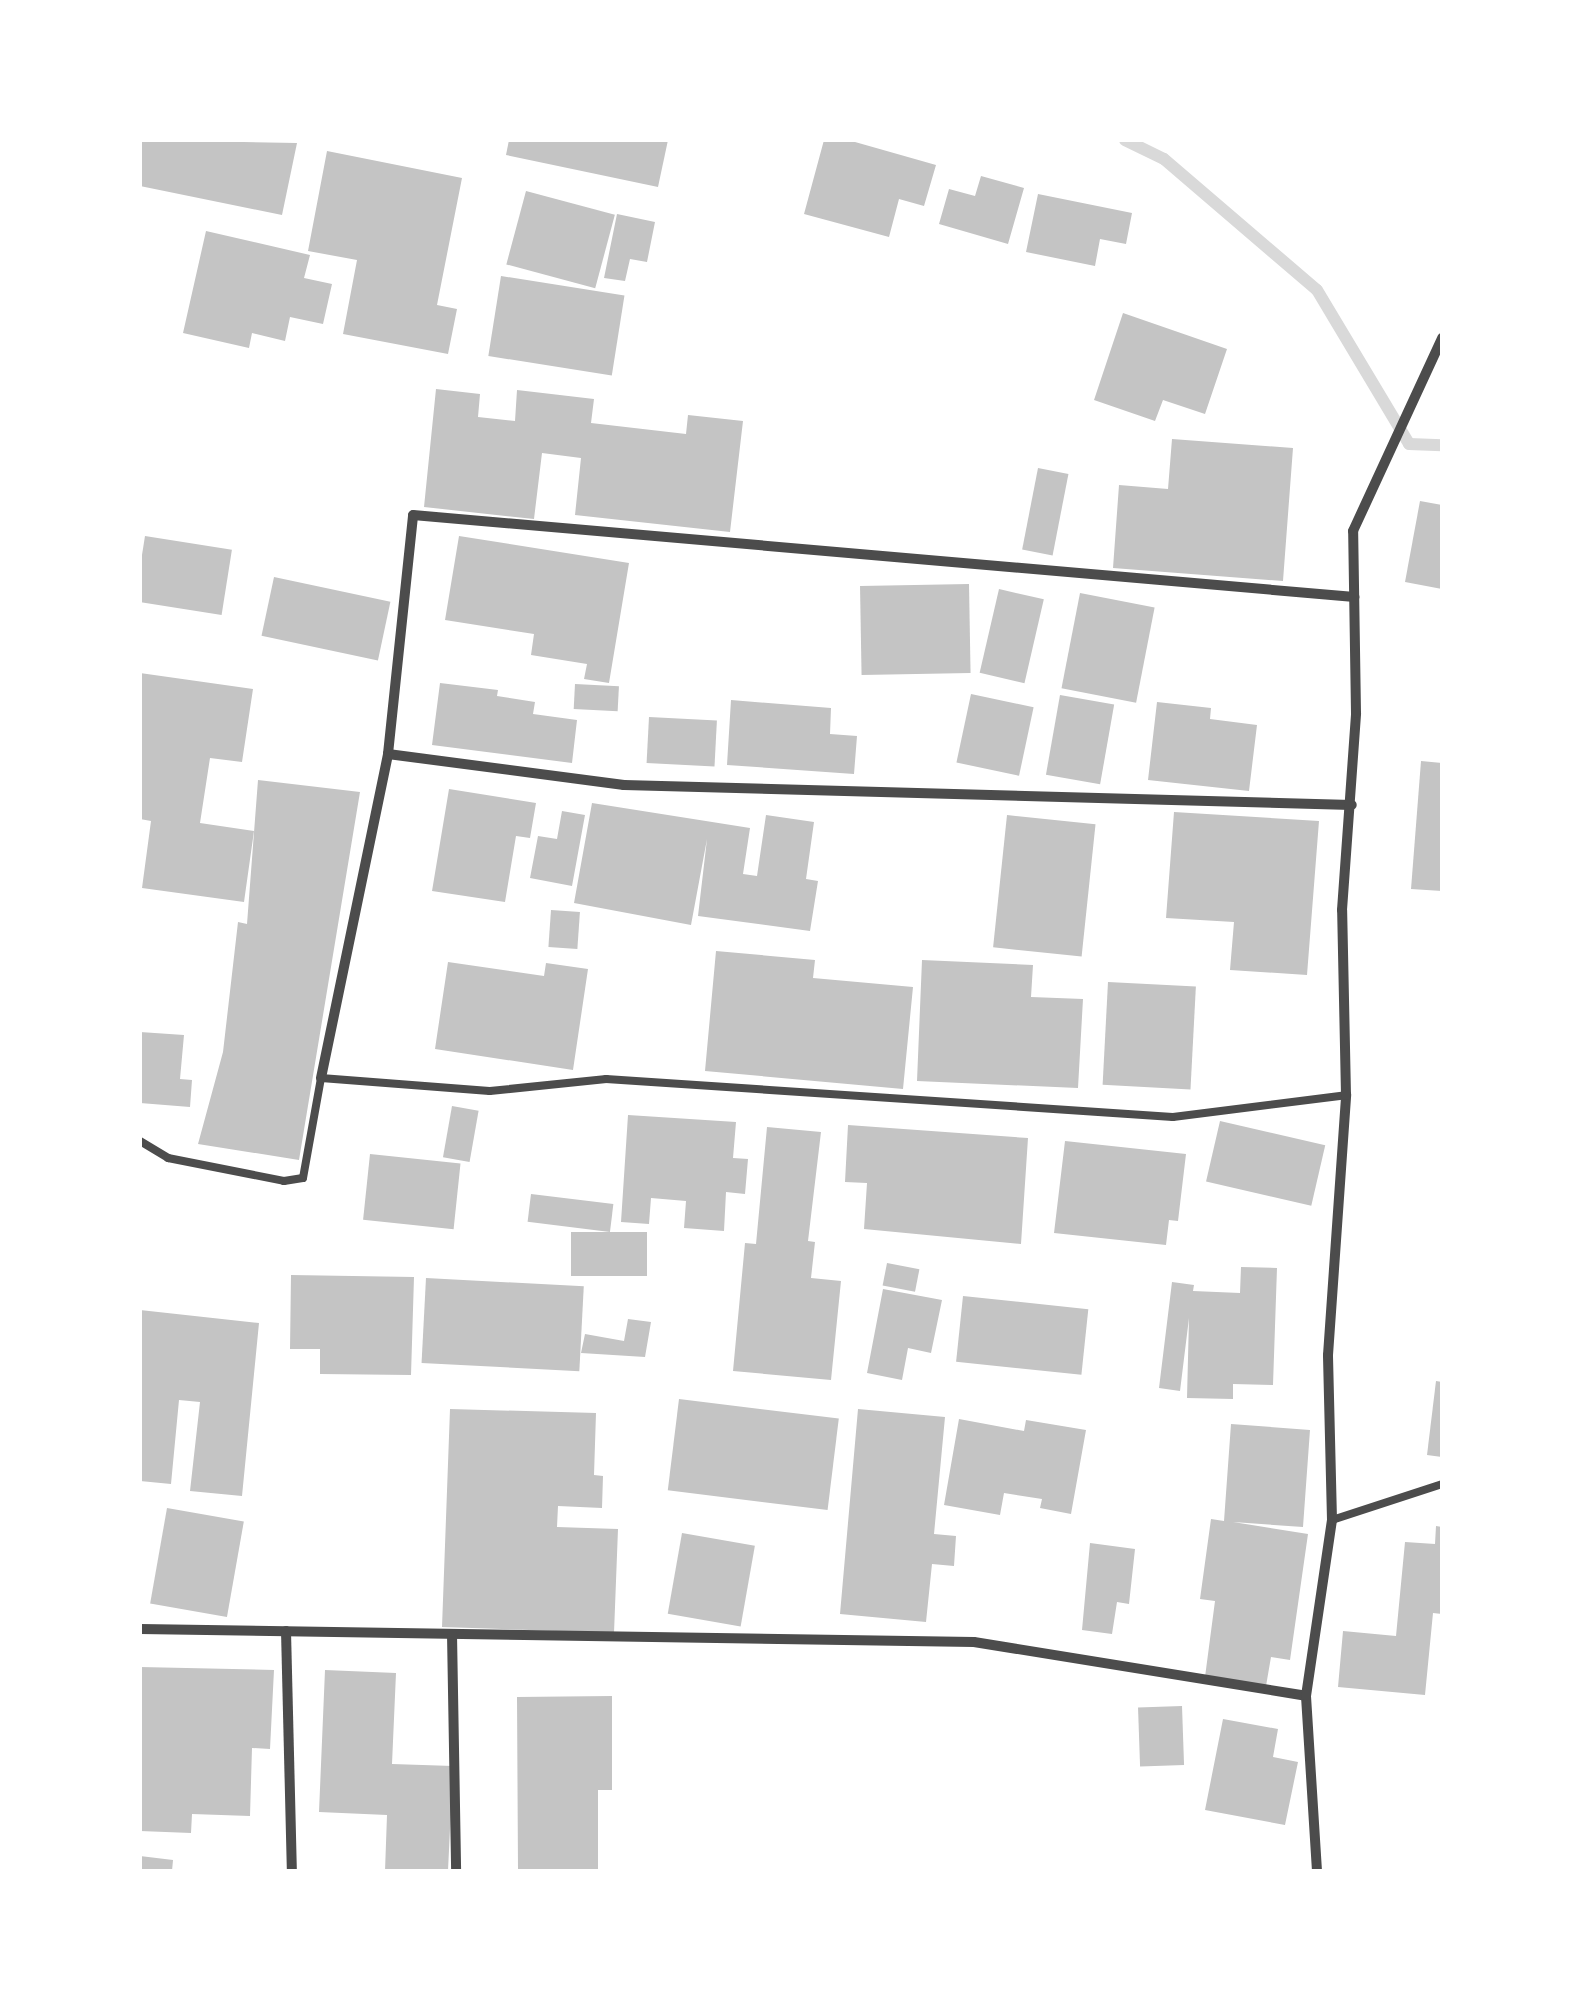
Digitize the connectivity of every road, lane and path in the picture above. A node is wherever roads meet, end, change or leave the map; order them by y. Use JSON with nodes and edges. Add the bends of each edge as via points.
{"nodes":[{"id":1,"x":1442,"y":338,"type":"edge"},
{"id":2,"x":1354,"y":597,"type":"junction"},
{"id":3,"x":388,"y":754,"type":"junction"},
{"id":4,"x":1352,"y":805,"type":"junction"},
{"id":5,"x":322,"y":1078,"type":"junction"},
{"id":6,"x":1346,"y":1095,"type":"junction"},
{"id":7,"x":140,"y":1141,"type":"edge"},
{"id":8,"x":1442,"y":1484,"type":"edge"},
{"id":9,"x":1332,"y":1520,"type":"junction"},
{"id":10,"x":140,"y":1629,"type":"edge"},
{"id":11,"x":286,"y":1631,"type":"junction"},
{"id":12,"x":452,"y":1634,"type":"junction"},
{"id":13,"x":1306,"y":1696,"type":"junction"},
{"id":14,"x":292,"y":1871,"type":"edge"},
{"id":15,"x":456,"y":1871,"type":"edge"},
{"id":16,"x":1317,"y":1871,"type":"edge"}],
"edges":[{"from":1,"to":2,"type":"street","via":[[1353,531]]},
{"from":2,"to":3,"type":"street","via":[[413,515]]},
{"from":2,"to":4,"type":"street"},
{"from":3,"to":4,"type":"street","via":[[624,785]]},
{"from":3,"to":5,"type":"street"},
{"from":4,"to":6,"type":"street","via":[[1342,910]]},
{"from":5,"to":6,"type":"lane","via":[[490,1091],[606,1079],[1035,1102],[1173,1117]]},
{"from":5,"to":7,"type":"lane","via":[[303,1178],[284,1181],[168,1158]]},
{"from":6,"to":9,"type":"street","via":[[1328,1356]]},
{"from":8,"to":9,"type":"lane"},
{"from":9,"to":13,"type":"street"},
{"from":10,"to":11,"type":"street"},
{"from":11,"to":12,"type":"street"},
{"from":11,"to":14,"type":"street"},
{"from":12,"to":13,"type":"street","via":[[974,1642]]},
{"from":12,"to":15,"type":"street"},
{"from":13,"to":16,"type":"street"}]}
